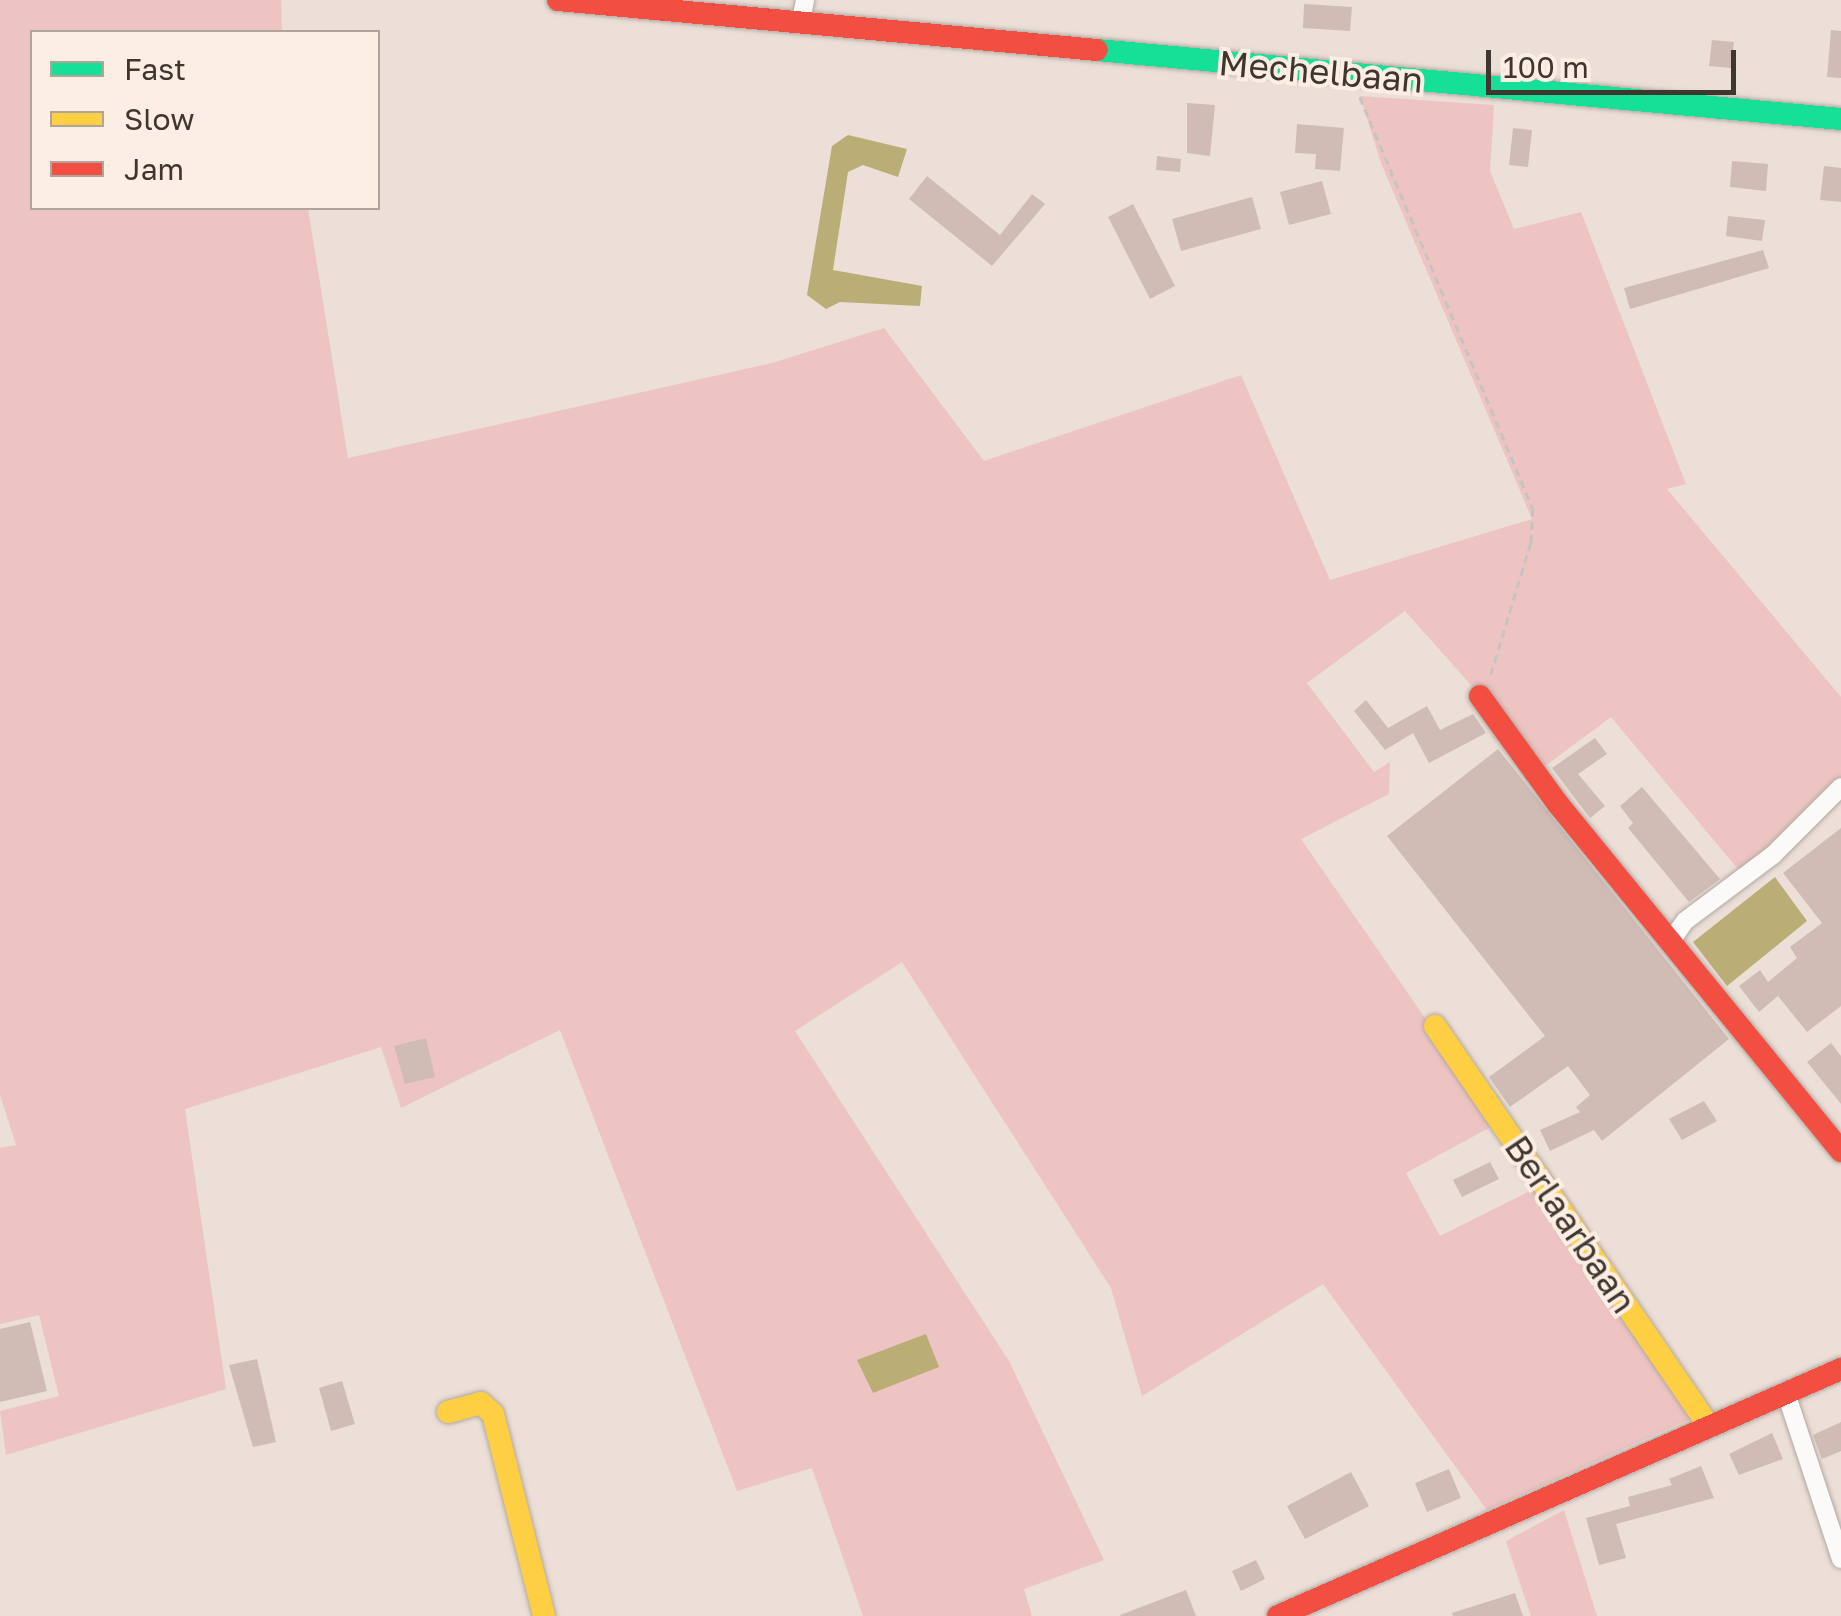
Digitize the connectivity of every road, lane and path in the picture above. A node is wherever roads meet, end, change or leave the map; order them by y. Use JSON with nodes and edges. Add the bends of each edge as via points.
{"nodes":[{"id":1,"x":558,"y":0,"type":"edge"},
{"id":2,"x":803,"y":10,"type":"edge"},
{"id":3,"x":1360,"y":96,"type":"dead end"},
{"id":4,"x":1841,"y":119,"type":"edge"},
{"id":5,"x":1482,"y":698,"type":"joint"},
{"id":6,"x":1841,"y":788,"type":"edge"},
{"id":7,"x":1671,"y":941,"type":"junction"},
{"id":8,"x":1435,"y":1026,"type":"dead end"},
{"id":9,"x":1841,"y":1151,"type":"edge"},
{"id":10,"x":1841,"y":1368,"type":"edge"},
{"id":11,"x":1786,"y":1393,"type":"junction"},
{"id":12,"x":448,"y":1412,"type":"dead end"},
{"id":13,"x":1707,"y":1423,"type":"junction"},
{"id":14,"x":1841,"y":1560,"type":"edge"},
{"id":15,"x":544,"y":1616,"type":"edge"},
{"id":16,"x":1278,"y":1616,"type":"edge"}],
"edges":[{"from":1,"to":2,"type":"street","name":"Mechelbaan"},
{"from":2,"to":4,"type":"street","name":"Mechelbaan"},
{"from":3,"to":5,"type":"path","via":[[1533,510],[1531,543]]},
{"from":5,"to":7,"type":"street"},
{"from":6,"to":7,"type":"street"},
{"from":7,"to":9,"type":"street"},
{"from":8,"to":13,"type":"street","name":"Berlaarbaan"},
{"from":10,"to":11,"type":"street"},
{"from":11,"to":13,"type":"street"},
{"from":11,"to":14,"type":"street"},
{"from":12,"to":15,"type":"street","via":[[481,1403],[493,1414]]},
{"from":13,"to":16,"type":"street"}]}
